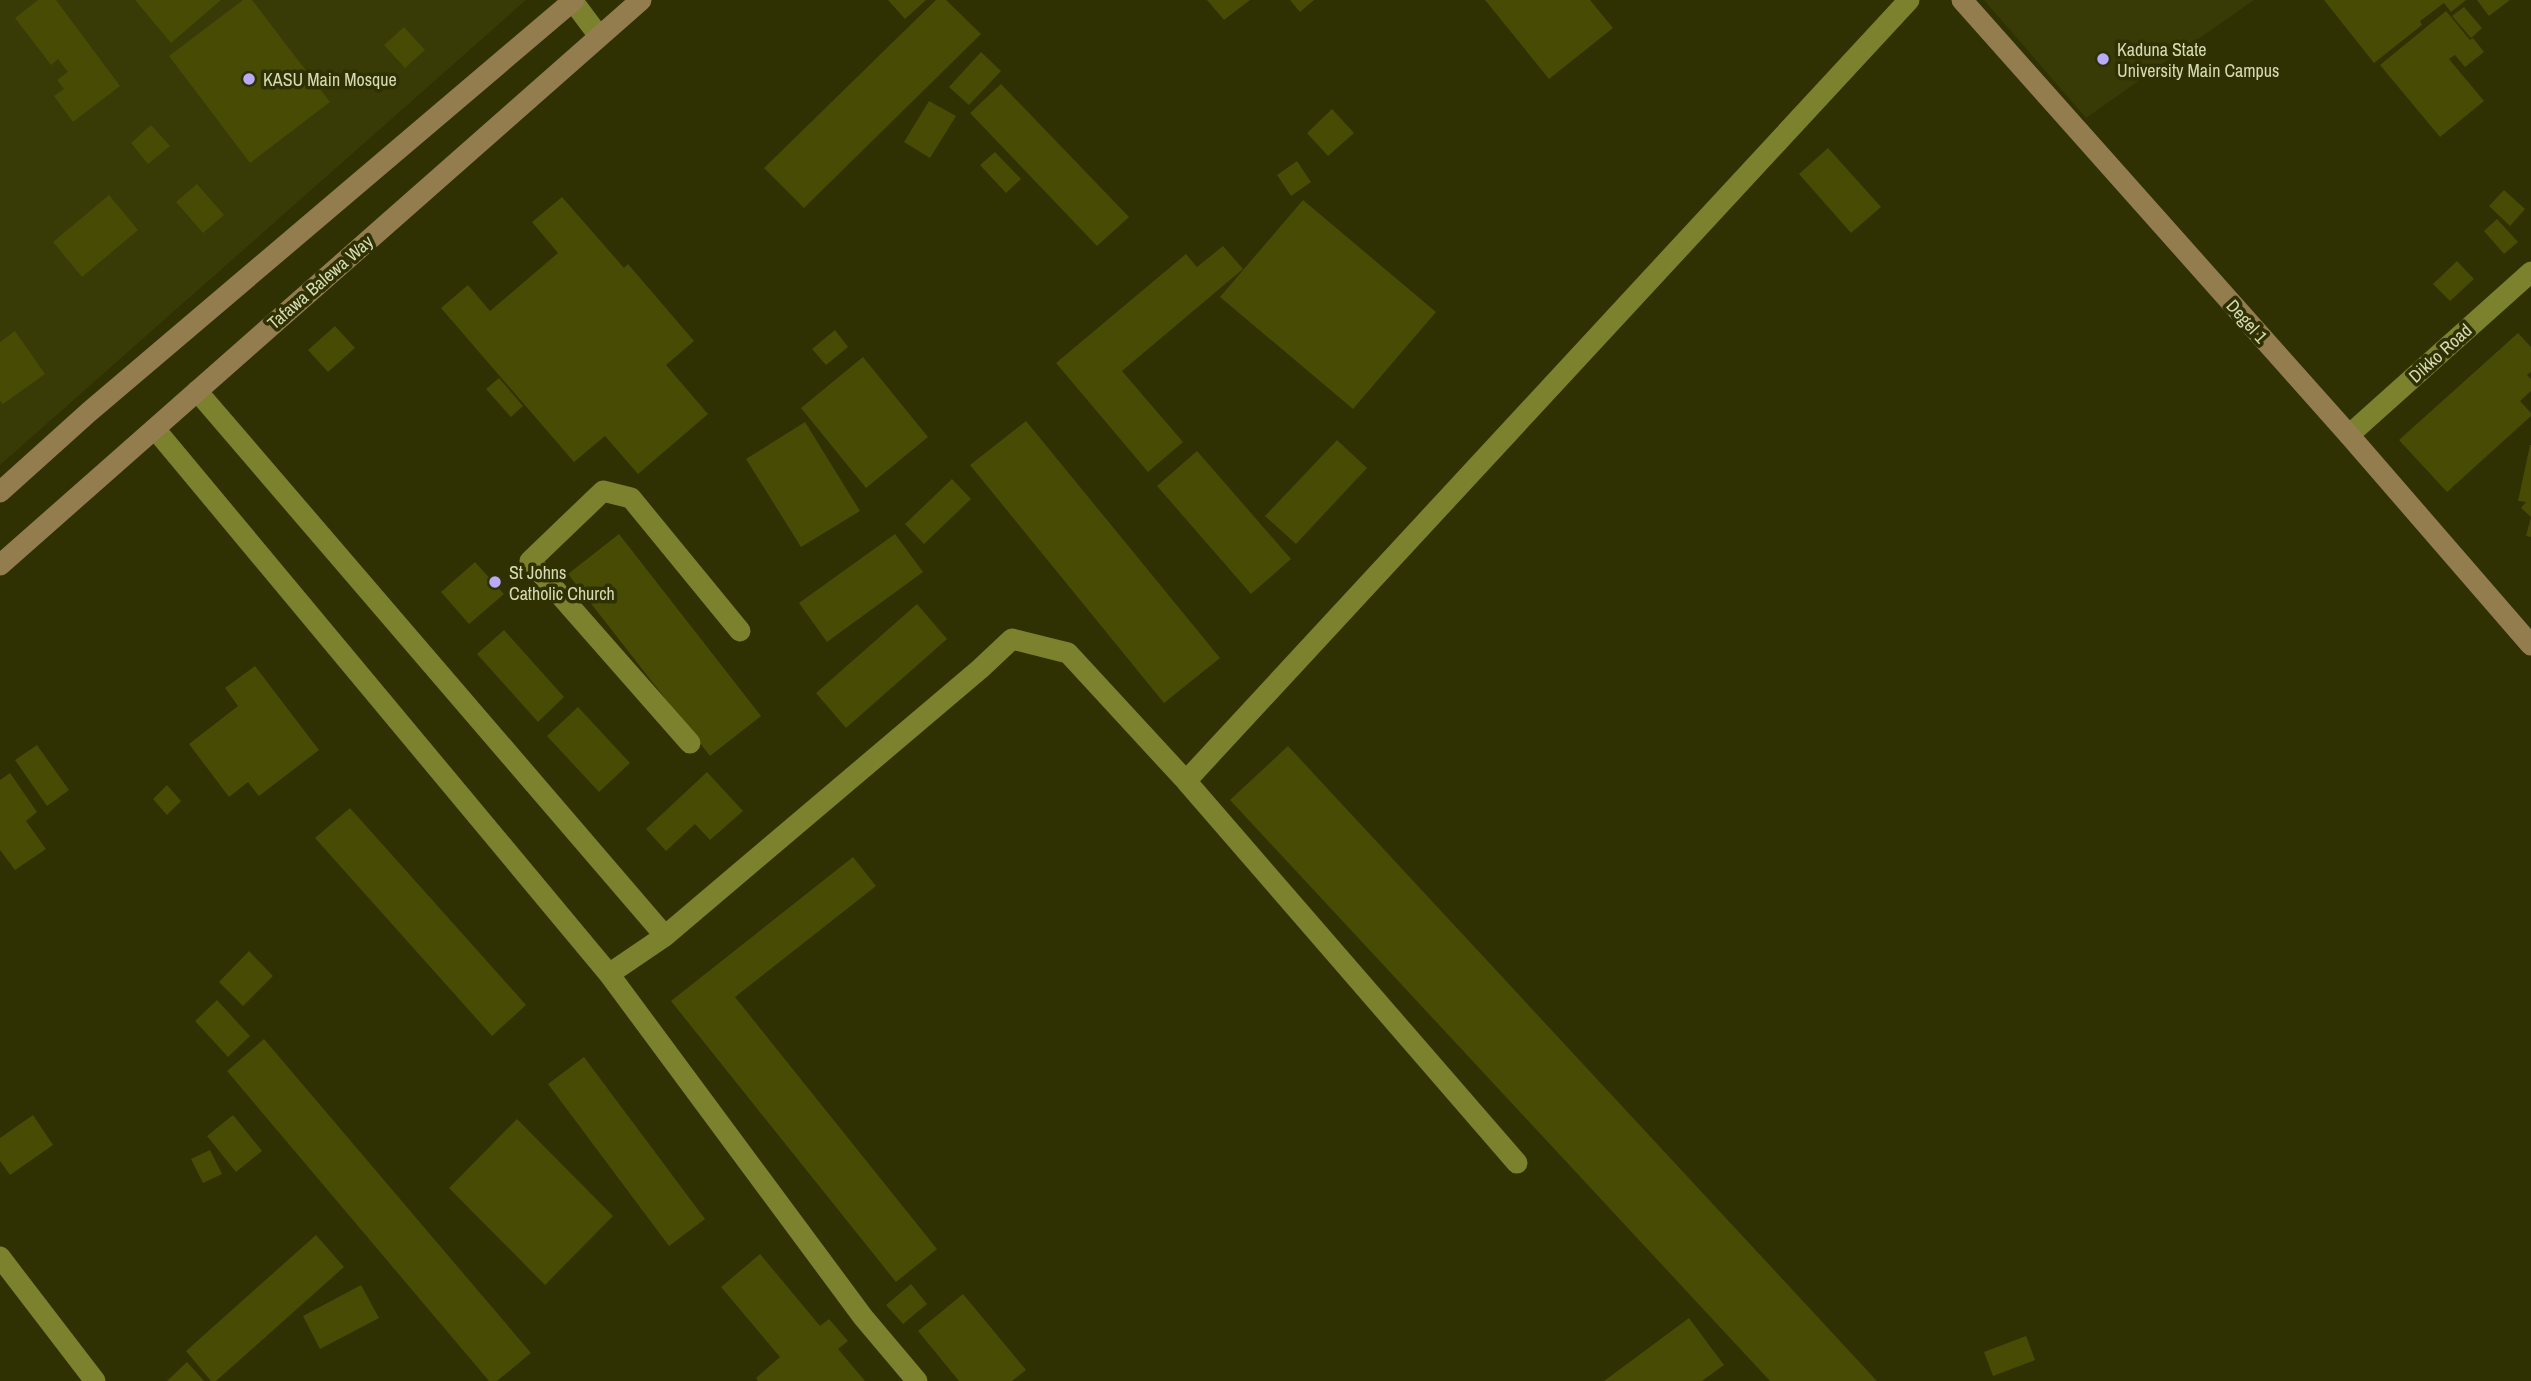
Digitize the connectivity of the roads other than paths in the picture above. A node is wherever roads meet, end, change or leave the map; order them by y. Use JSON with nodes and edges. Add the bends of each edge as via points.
{"nodes":[{"id":1,"x":573,"y":0,"type":"edge"},
{"id":2,"x":641,"y":0,"type":"edge"},
{"id":3,"x":1909,"y":0,"type":"edge"},
{"id":4,"x":1962,"y":0,"type":"edge"},
{"id":5,"x":600,"y":36,"type":"junction"},
{"id":6,"x":2531,"y":272,"type":"edge"},
{"id":7,"x":198,"y":391,"type":"junction"},
{"id":8,"x":155,"y":429,"type":"junction"},
{"id":9,"x":2349,"y":435,"type":"junction"},
{"id":10,"x":0,"y":492,"type":"edge"},
{"id":11,"x":0,"y":565,"type":"edge"},
{"id":12,"x":740,"y":631,"type":"dead end"},
{"id":13,"x":2531,"y":645,"type":"edge"},
{"id":14,"x":690,"y":743,"type":"dead end"},
{"id":15,"x":1186,"y":780,"type":"junction"},
{"id":16,"x":665,"y":936,"type":"junction"},
{"id":17,"x":609,"y":974,"type":"junction"},
{"id":18,"x":1517,"y":1163,"type":"dead end"},
{"id":19,"x":0,"y":1257,"type":"edge"},
{"id":20,"x":95,"y":1381,"type":"edge"},
{"id":21,"x":917,"y":1381,"type":"edge"}],
"edges":[{"from":1,"to":5,"type":"street"},
{"from":1,"to":10,"type":"main road"},
{"from":2,"to":5,"type":"main road","name":"Tafawa Balewa Way"},
{"from":3,"to":15,"type":"street"},
{"from":4,"to":9,"type":"main road","name":"Degel 1"},
{"from":5,"to":7,"type":"main road","name":"Tafawa Balewa Way"},
{"from":6,"to":9,"type":"street","name":"Dikko Road"},
{"from":7,"to":8,"type":"main road","name":"Tafawa Balewa Way"},
{"from":7,"to":16,"type":"street"},
{"from":8,"to":11,"type":"main road","name":"Tafawa Balewa Way"},
{"from":8,"to":17,"type":"street"},
{"from":9,"to":13,"type":"main road","name":"Degel 1"},
{"from":12,"to":14,"type":"street","via":[[631,498],[603,491],[530,561]]},
{"from":15,"to":16,"type":"street","via":[[1068,653],[1012,639]]},
{"from":15,"to":18,"type":"street"},
{"from":16,"to":17,"type":"street"},
{"from":17,"to":21,"type":"street","via":[[863,1317]]},
{"from":19,"to":20,"type":"street"}]}
